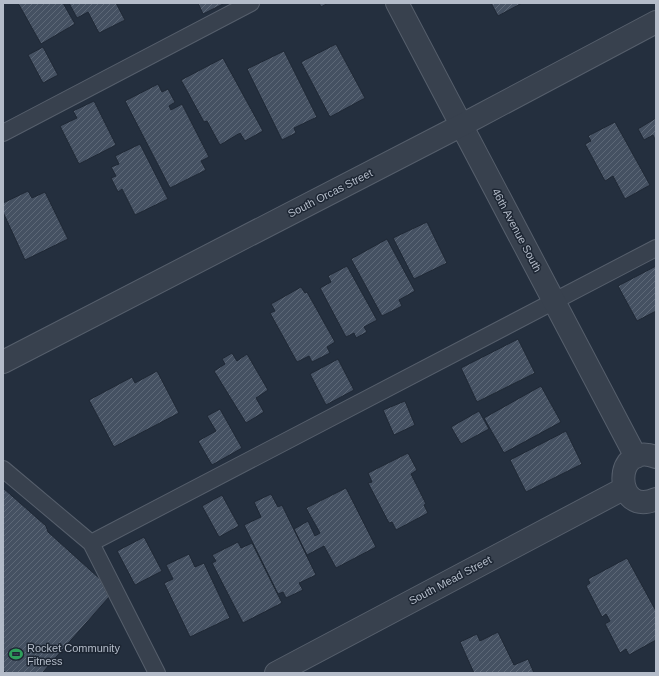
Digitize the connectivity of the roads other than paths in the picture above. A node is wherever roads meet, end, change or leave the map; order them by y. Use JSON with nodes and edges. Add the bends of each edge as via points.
{"nodes":[{"id":1,"x":251,"y":3,"type":"edge"},
{"id":2,"x":397,"y":3,"type":"edge"},
{"id":3,"x":656,"y":22,"type":"edge"},
{"id":4,"x":462,"y":125,"type":"junction"},
{"id":5,"x":3,"y":133,"type":"edge"},
{"id":6,"x":656,"y":248,"type":"edge"},
{"id":7,"x":556,"y":301,"type":"junction"},
{"id":8,"x":3,"y":362,"type":"edge"},
{"id":9,"x":646,"y":457,"type":"edge"},
{"id":10,"x":3,"y":469,"type":"edge"},
{"id":11,"x":625,"y":488,"type":"junction"},
{"id":12,"x":656,"y":499,"type":"edge"},
{"id":13,"x":91,"y":542,"type":"junction"},
{"id":14,"x":157,"y":673,"type":"edge"},
{"id":15,"x":276,"y":673,"type":"edge"}],
"edges":[{"from":1,"to":5,"type":"lane"},
{"from":2,"to":4,"type":"street","name":"46th Avenue South"},
{"from":3,"to":4,"type":"street","name":"South Orcas Street"},
{"from":4,"to":7,"type":"street","name":"46th Avenue South"},
{"from":4,"to":8,"type":"street","name":"South Orcas Street"},
{"from":6,"to":7,"type":"lane"},
{"from":7,"to":9,"type":"street","name":"46th Avenue South"},
{"from":7,"to":13,"type":"lane"},
{"from":9,"to":11,"type":"street","via":[[628,463],[622,477]]},
{"from":10,"to":13,"type":"lane"},
{"from":11,"to":12,"type":"street","via":[[631,497],[637,500],[645,502]]},
{"from":11,"to":15,"type":"street","name":"South Mead Street"},
{"from":13,"to":14,"type":"lane"}]}
